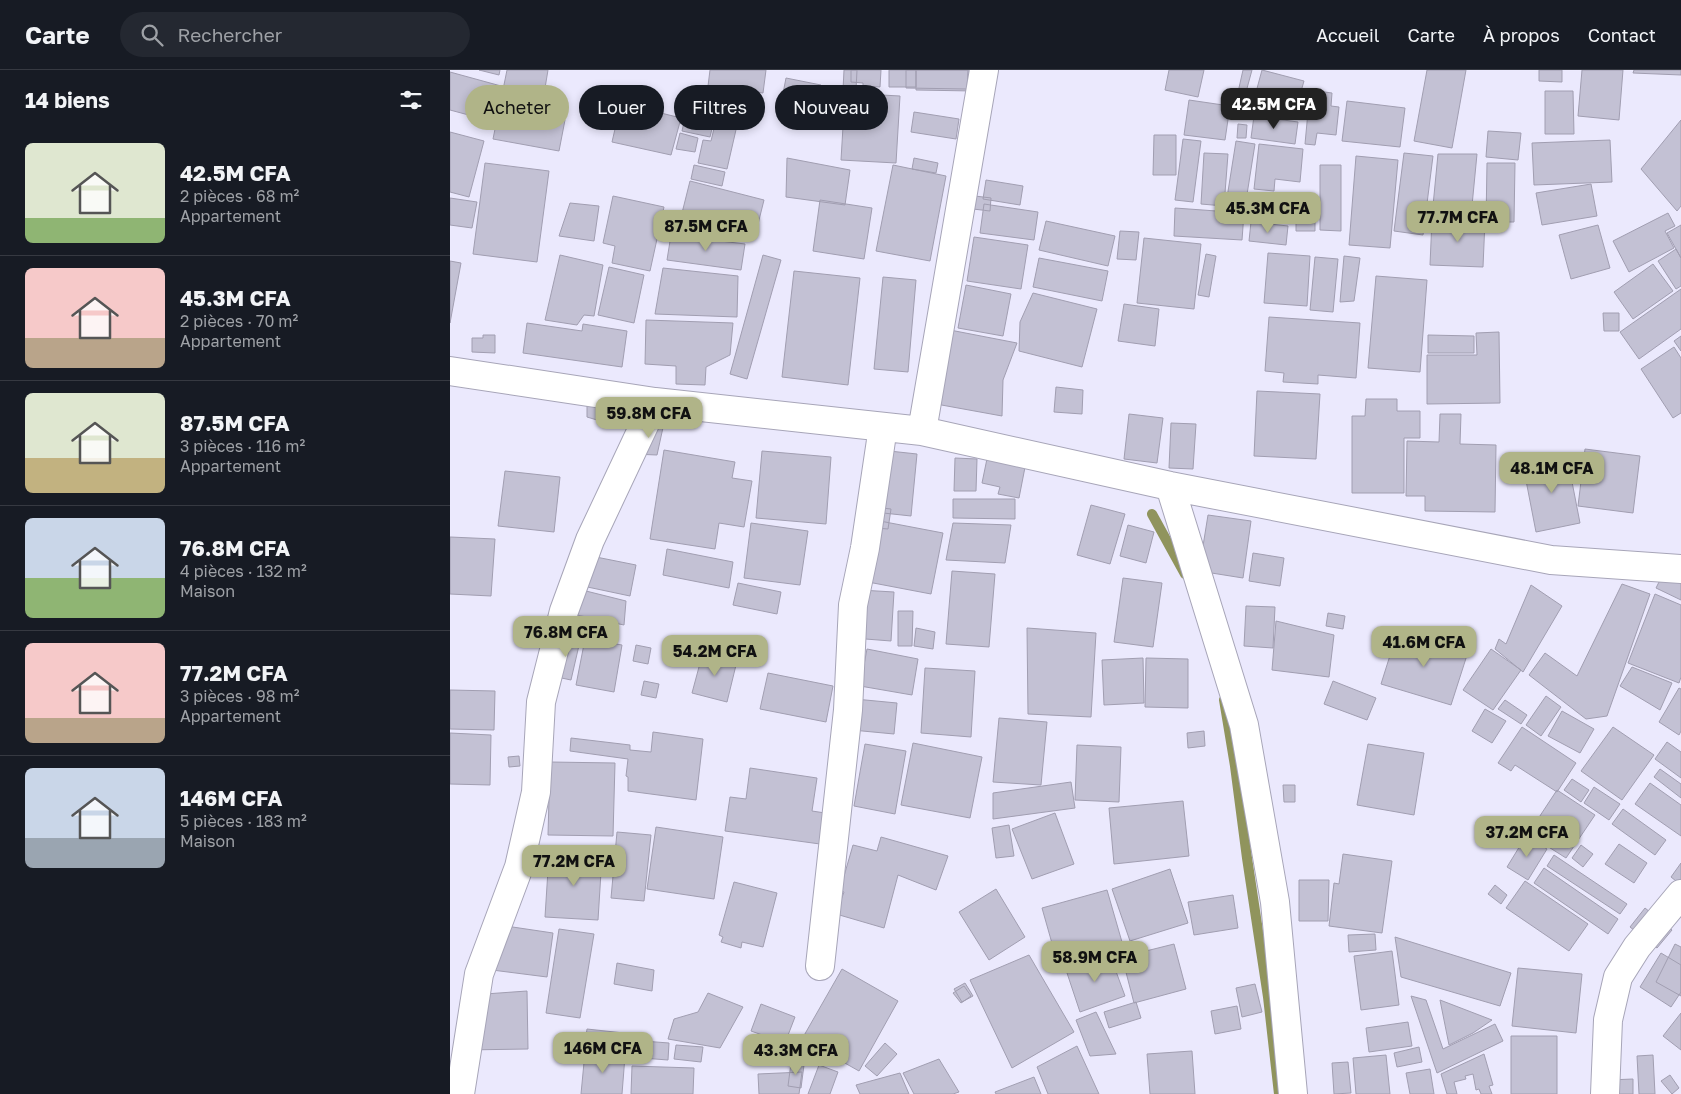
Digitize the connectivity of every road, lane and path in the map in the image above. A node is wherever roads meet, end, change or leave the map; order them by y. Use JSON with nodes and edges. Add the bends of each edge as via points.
{"nodes":[{"id":1,"x":984,"y":70,"type":"edge"},
{"id":2,"x":450,"y":371,"type":"edge"},
{"id":3,"x":655,"y":402,"type":"junction"},
{"id":4,"x":883,"y":427,"type":"junction"},
{"id":5,"x":922,"y":431,"type":"junction"},
{"id":6,"x":1170,"y":486,"type":"junction"},
{"id":7,"x":1681,"y":569,"type":"edge"},
{"id":8,"x":1681,"y":894,"type":"edge"},
{"id":9,"x":820,"y":966,"type":"dead end"},
{"id":10,"x":460,"y":1094,"type":"edge"},
{"id":11,"x":1293,"y":1094,"type":"edge"},
{"id":12,"x":1605,"y":1094,"type":"edge"}],
"edges":[{"from":1,"to":5,"type":"street"},
{"from":2,"to":3,"type":"street"},
{"from":3,"to":4,"type":"street"},
{"from":3,"to":10,"type":"street","via":[[590,540],[564,611],[542,702],[536,792],[519,867],[479,974]]},
{"from":4,"to":5,"type":"street"},
{"from":4,"to":9,"type":"street","via":[[853,605],[848,710]]},
{"from":5,"to":6,"type":"street"},
{"from":6,"to":7,"type":"street","via":[[1551,560]]},
{"from":6,"to":11,"type":"street","via":[[1244,725],[1275,902]]},
{"from":8,"to":12,"type":"street","via":[[1637,947],[1618,977],[1608,1020]]}]}
